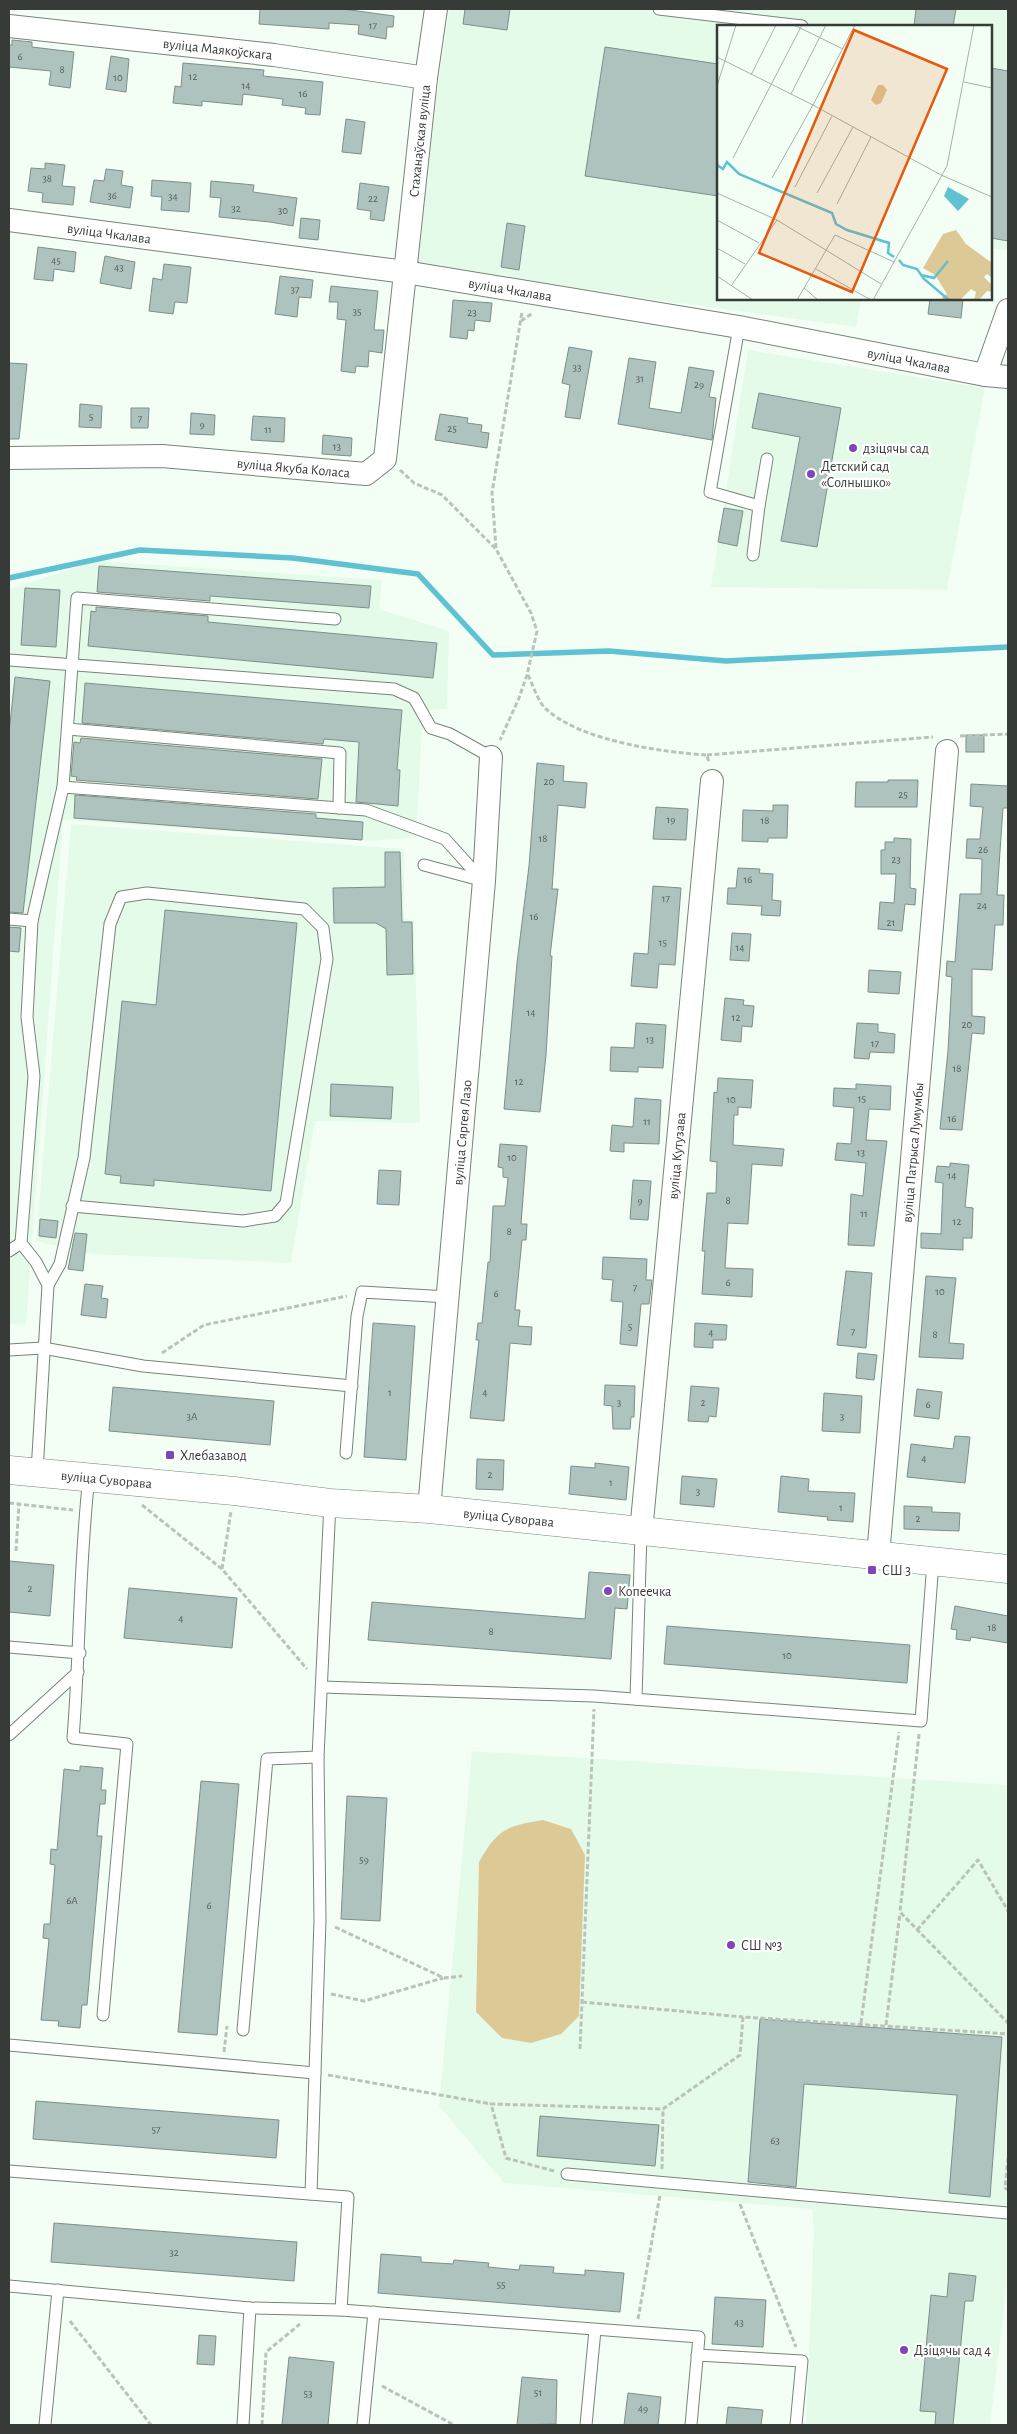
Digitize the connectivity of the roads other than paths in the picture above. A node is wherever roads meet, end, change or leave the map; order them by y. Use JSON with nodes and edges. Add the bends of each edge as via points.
{"nodes":[{"id":1,"x":436,"y":9,"type":"edge"},
{"id":2,"x":659,"y":9,"type":"edge"},
{"id":3,"x":794,"y":25,"type":"edge"},
{"id":4,"x":9,"y":26,"type":"edge"},
{"id":5,"x":426,"y":78,"type":"junction"},
{"id":6,"x":9,"y":220,"type":"edge"},
{"id":7,"x":405,"y":272,"type":"junction"},
{"id":8,"x":1008,"y":310,"type":"edge"},
{"id":9,"x":739,"y":327,"type":"junction"},
{"id":10,"x":985,"y":375,"type":"junction"},
{"id":11,"x":1008,"y":377,"type":"edge"},
{"id":12,"x":9,"y":458,"type":"edge"},
{"id":13,"x":767,"y":459,"type":"dead end"},
{"id":14,"x":759,"y":506,"type":"junction"},
{"id":15,"x":753,"y":554,"type":"dead end"},
{"id":16,"x":335,"y":620,"type":"dead end"},
{"id":17,"x":9,"y":660,"type":"edge"},
{"id":18,"x":73,"y":666,"type":"junction"},
{"id":19,"x":68,"y":729,"type":"junction"},
{"id":20,"x":948,"y":743,"type":"road end"},
{"id":21,"x":491,"y":758,"type":"joint"},
{"id":22,"x":712,"y":781,"type":"road end"},
{"id":23,"x":63,"y":787,"type":"junction"},
{"id":24,"x":339,"y":808,"type":"junction"},
{"id":25,"x":424,"y":866,"type":"dead end"},
{"id":26,"x":484,"y":881,"type":"junction"},
{"id":27,"x":9,"y":919,"type":"edge"},
{"id":28,"x":32,"y":921,"type":"junction"},
{"id":29,"x":72,"y":1206,"type":"junction"},
{"id":30,"x":22,"y":1243,"type":"junction"},
{"id":31,"x":9,"y":1251,"type":"edge"},
{"id":32,"x":48,"y":1285,"type":"junction"},
{"id":33,"x":448,"y":1297,"type":"junction"},
{"id":34,"x":43,"y":1348,"type":"junction"},
{"id":35,"x":9,"y":1350,"type":"edge"},
{"id":36,"x":352,"y":1386,"type":"junction"},
{"id":37,"x":346,"y":1453,"type":"dead end"},
{"id":38,"x":9,"y":1470,"type":"edge"},
{"id":39,"x":36,"y":1472,"type":"junction"},
{"id":40,"x":89,"y":1477,"type":"junction"},
{"id":41,"x":330,"y":1504,"type":"junction"},
{"id":42,"x":429,"y":1509,"type":"junction"},
{"id":43,"x":641,"y":1532,"type":"junction"},
{"id":44,"x":878,"y":1556,"type":"junction"},
{"id":45,"x":933,"y":1562,"type":"junction"},
{"id":46,"x":1008,"y":1569,"type":"edge"},
{"id":47,"x":9,"y":1647,"type":"edge"},
{"id":48,"x":80,"y":1653,"type":"junction"},
{"id":49,"x":78,"y":1672,"type":"junction"},
{"id":50,"x":322,"y":1687,"type":"junction"},
{"id":51,"x":636,"y":1699,"type":"junction"},
{"id":52,"x":9,"y":1735,"type":"edge"},
{"id":53,"x":318,"y":1757,"type":"junction"},
{"id":54,"x":103,"y":2015,"type":"dead end"},
{"id":55,"x":243,"y":2030,"type":"dead end"},
{"id":56,"x":9,"y":2044,"type":"edge"},
{"id":57,"x":315,"y":2072,"type":"junction"},
{"id":58,"x":9,"y":2171,"type":"edge"},
{"id":59,"x":567,"y":2174,"type":"road end"},
{"id":60,"x":311,"y":2194,"type":"junction"},
{"id":61,"x":1008,"y":2213,"type":"edge"},
{"id":62,"x":9,"y":2286,"type":"edge"},
{"id":63,"x":58,"y":2290,"type":"junction"},
{"id":64,"x":250,"y":2308,"type":"junction"},
{"id":65,"x":341,"y":2310,"type":"junction"},
{"id":66,"x":374,"y":2312,"type":"junction"},
{"id":67,"x":595,"y":2330,"type":"junction"},
{"id":68,"x":697,"y":2355,"type":"junction"},
{"id":69,"x":45,"y":2425,"type":"edge"},
{"id":70,"x":243,"y":2425,"type":"edge"},
{"id":71,"x":363,"y":2425,"type":"edge"},
{"id":72,"x":586,"y":2425,"type":"edge"},
{"id":73,"x":691,"y":2425,"type":"edge"},
{"id":74,"x":796,"y":2425,"type":"edge"}],
"edges":[{"from":1,"to":5,"type":"street","name":"Стаханаўская вуліца"},
{"from":2,"to":3,"type":"lane"},
{"from":4,"to":5,"type":"street","name":"вуліца Маякоўскага","via":[[274,55]]},
{"from":5,"to":7,"type":"street","name":"Стаханаўская вуліца"},
{"from":6,"to":7,"type":"street","name":"вуліца Чкалава"},
{"from":7,"to":9,"type":"street","name":"вуліца Чкалава"},
{"from":7,"to":12,"type":"street","name":"вуліца Якуба Коласа","via":[[385,459],[366,474],[162,456]]},
{"from":8,"to":10,"type":"street"},
{"from":9,"to":10,"type":"street","name":"вуліца Чкалава"},
{"from":9,"to":14,"type":"lane","via":[[710,492]]},
{"from":10,"to":11,"type":"street","name":"вуліца Чкалава"},
{"from":13,"to":14,"type":"lane"},
{"from":14,"to":15,"type":"lane"},
{"from":16,"to":18,"type":"lane","via":[[77,598]]},
{"from":17,"to":18,"type":"lane"},
{"from":18,"to":19,"type":"lane"},
{"from":18,"to":21,"type":"lane","via":[[394,689],[414,698],[431,728],[450,734]]},
{"from":19,"to":23,"type":"lane"},
{"from":19,"to":24,"type":"lane","via":[[340,752]]},
{"from":20,"to":44,"type":"street","name":"вуліца Патрыса Лумумбы"},
{"from":21,"to":26,"type":"street","name":"вуліца Сяргея Лазо"},
{"from":22,"to":43,"type":"street","name":"вуліца Кутузава"},
{"from":23,"to":24,"type":"lane"},
{"from":23,"to":28,"type":"lane"},
{"from":24,"to":26,"type":"lane","via":[[366,810],[444,839]]},
{"from":25,"to":26,"type":"lane"},
{"from":26,"to":33,"type":"street","name":"вуліца Сяргея Лазо"},
{"from":27,"to":28,"type":"lane"},
{"from":28,"to":30,"type":"lane","via":[[27,1017],[34,1076]]},
{"from":29,"to":29,"type":"lane","via":[[84,1158],[110,924],[121,897],[147,893],[304,910],[323,928],[327,959],[286,1204],[275,1216],[243,1221]]},
{"from":29,"to":32,"type":"lane","via":[[60,1264]]},
{"from":30,"to":31,"type":"lane"},
{"from":30,"to":32,"type":"lane"},
{"from":32,"to":34,"type":"lane"},
{"from":33,"to":36,"type":"lane","via":[[362,1292]]},
{"from":33,"to":42,"type":"street","name":"вуліца Сяргея Лазо"},
{"from":34,"to":35,"type":"lane"},
{"from":34,"to":36,"type":"lane","via":[[143,1366]]},
{"from":34,"to":39,"type":"lane"},
{"from":36,"to":37,"type":"lane"},
{"from":38,"to":39,"type":"main road","name":"вуліца Суворава"},
{"from":39,"to":40,"type":"main road","name":"вуліца Суворава"},
{"from":40,"to":41,"type":"main road","name":"вуліца Суворава"},
{"from":40,"to":48,"type":"lane"},
{"from":41,"to":42,"type":"main road","name":"вуліца Суворава"},
{"from":41,"to":50,"type":"lane"},
{"from":42,"to":43,"type":"main road","name":"вуліца Суворава"},
{"from":43,"to":44,"type":"main road","name":"вуліца Суворава"},
{"from":43,"to":51,"type":"lane"},
{"from":44,"to":45,"type":"main road","name":"вуліца Суворава"},
{"from":45,"to":46,"type":"main road","name":"вуліца Суворава"},
{"from":45,"to":51,"type":"lane","via":[[920,1721]]},
{"from":47,"to":48,"type":"lane"},
{"from":48,"to":49,"type":"lane"},
{"from":49,"to":52,"type":"lane"},
{"from":49,"to":54,"type":"lane","via":[[74,1738],[127,1744]]},
{"from":50,"to":51,"type":"lane"},
{"from":50,"to":53,"type":"lane"},
{"from":53,"to":55,"type":"lane","via":[[266,1759]]},
{"from":53,"to":57,"type":"lane","via":[[320,1920]]},
{"from":56,"to":57,"type":"lane"},
{"from":57,"to":60,"type":"lane"},
{"from":58,"to":60,"type":"lane"},
{"from":59,"to":61,"type":"lane"},
{"from":60,"to":65,"type":"lane","via":[[348,2197]]},
{"from":62,"to":63,"type":"lane"},
{"from":63,"to":64,"type":"lane"},
{"from":63,"to":69,"type":"lane"},
{"from":64,"to":65,"type":"lane"},
{"from":64,"to":70,"type":"lane"},
{"from":65,"to":66,"type":"lane"},
{"from":66,"to":67,"type":"lane"},
{"from":66,"to":71,"type":"lane"},
{"from":67,"to":68,"type":"lane","via":[[699,2337]]},
{"from":67,"to":72,"type":"lane"},
{"from":68,"to":73,"type":"lane"},
{"from":68,"to":74,"type":"lane","via":[[802,2361]]}]}
